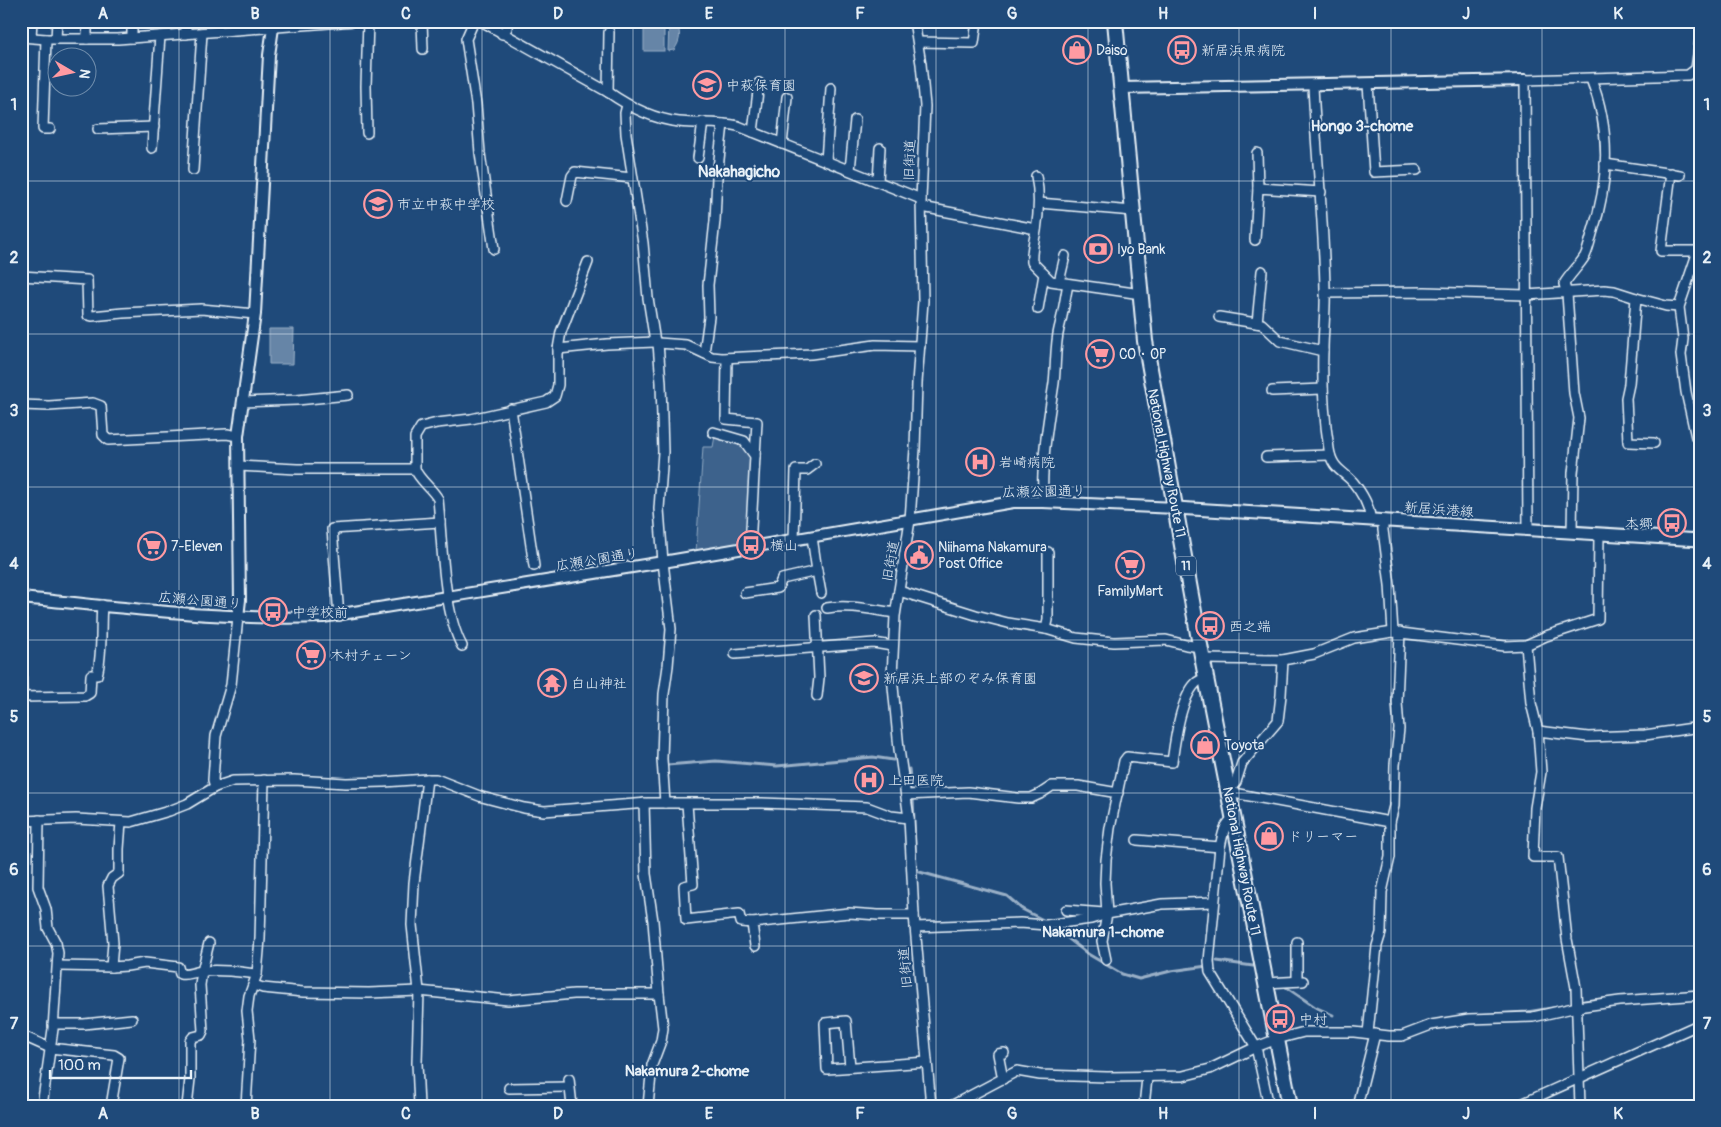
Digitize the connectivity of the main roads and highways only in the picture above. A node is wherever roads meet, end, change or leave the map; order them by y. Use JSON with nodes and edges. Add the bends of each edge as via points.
{"nodes":[{"id":1,"x":1115,"y":21,"type":"edge"},
{"id":2,"x":1176,"y":508,"type":"junction"},
{"id":3,"x":1700,"y":540,"type":"edge"},
{"id":4,"x":1290,"y":1106,"type":"edge"}],
"edges":[{"from":1,"to":2,"type":"highway","name":"National Highway Route 11","number":"11","via":[[1145,341]]},
{"from":2,"to":3,"type":"main road","name":"新居浜港線"},
{"from":2,"to":4,"type":"highway","name":"National Highway Route 11","number":"11","via":[[1228,792],[1275,983],[1277,1038]]}]}
